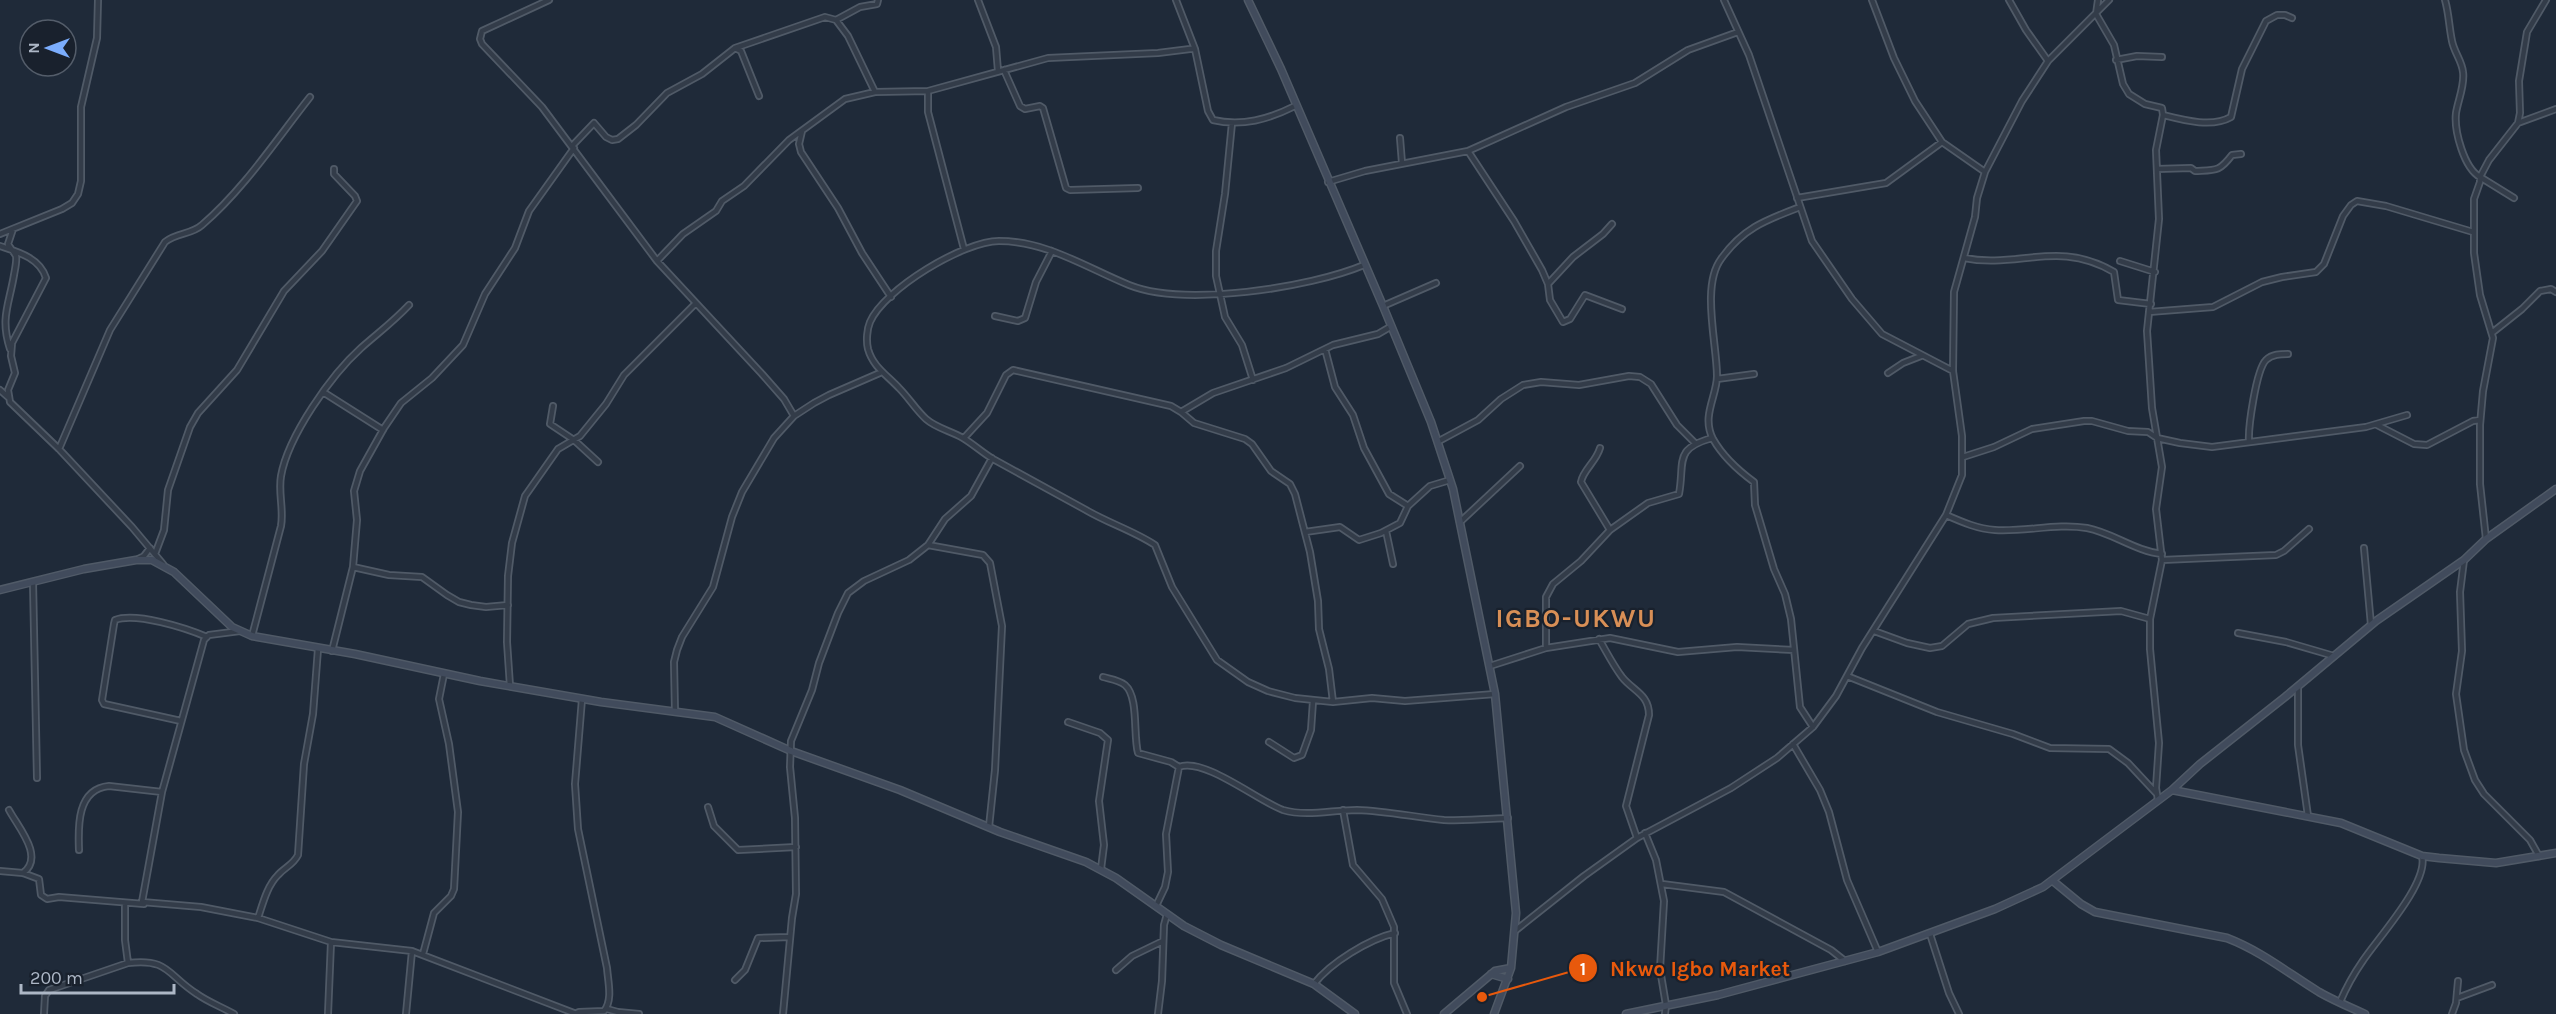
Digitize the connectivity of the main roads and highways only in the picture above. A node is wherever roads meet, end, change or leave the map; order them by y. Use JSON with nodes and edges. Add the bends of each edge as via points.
{"nodes":[{"id":1,"x":1248,"y":0,"type":"edge"},
{"id":2,"x":2556,"y":489,"type":"edge"},
{"id":3,"x":0,"y":590,"type":"edge"},
{"id":4,"x":2172,"y":790,"type":"junction"},
{"id":5,"x":2556,"y":853,"type":"edge"},
{"id":6,"x":2053,"y":881,"type":"junction"},
{"id":7,"x":1511,"y":968,"type":"junction"},
{"id":8,"x":1491,"y":974,"type":"junction"},
{"id":9,"x":1508,"y":979,"type":"junction"},
{"id":10,"x":1355,"y":1014,"type":"edge"},
{"id":11,"x":1444,"y":1014,"type":"edge"},
{"id":12,"x":1494,"y":1014,"type":"edge"},
{"id":13,"x":1626,"y":1014,"type":"edge"},
{"id":14,"x":2365,"y":1014,"type":"edge"}],
"edges":[{"from":1,"to":7,"type":"main road","via":[[1383,306],[1450,480],[1495,694],[1516,930]]},
{"from":2,"to":4,"type":"main road","via":[[2371,625]]},
{"from":3,"to":10,"type":"main road","via":[[84,569],[152,560],[163,564],[240,632],[252,636],[582,699],[725,721],[791,751],[1101,869],[1204,937],[1314,984]]},
{"from":4,"to":5,"type":"main road","via":[[2356,827],[2422,856],[2496,863]]},
{"from":4,"to":6,"type":"main road","via":[[2157,796]]},
{"from":6,"to":13,"type":"main road","via":[[2022,898],[1878,952],[1751,987]]},
{"from":6,"to":14,"type":"main road","via":[[2095,912],[2240,943]]},
{"from":7,"to":8,"type":"main road"},
{"from":7,"to":9,"type":"main road"},
{"from":8,"to":9,"type":"main road"},
{"from":8,"to":11,"type":"main road"},
{"from":9,"to":12,"type":"main road"}]}
